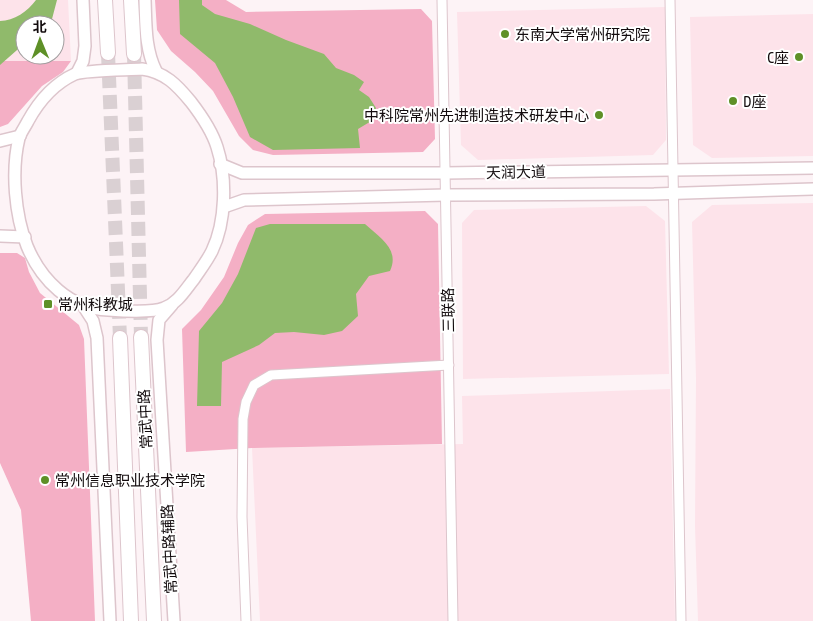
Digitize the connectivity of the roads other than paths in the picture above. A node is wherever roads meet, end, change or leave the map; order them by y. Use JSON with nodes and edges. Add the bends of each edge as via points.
{"nodes":[{"id":1,"x":83,"y":0,"type":"edge"},
{"id":2,"x":105,"y":0,"type":"edge"},
{"id":3,"x":131,"y":0,"type":"edge"},
{"id":4,"x":145,"y":0,"type":"edge"},
{"id":5,"x":442,"y":0,"type":"edge"},
{"id":6,"x":670,"y":0,"type":"edge"},
{"id":7,"x":108,"y":52,"type":"tunnel mouth"},
{"id":8,"x":134,"y":54,"type":"tunnel mouth"},
{"id":9,"x":156,"y":71,"type":"junction"},
{"id":10,"x":77,"y":73,"type":"junction"},
{"id":11,"x":20,"y":136,"type":"junction"},
{"id":12,"x":0,"y":141,"type":"edge"},
{"id":13,"x":220,"y":164,"type":"junction"},
{"id":14,"x":813,"y":168,"type":"edge"},
{"id":15,"x":674,"y":170,"type":"junction"},
{"id":16,"x":445,"y":174,"type":"junction"},
{"id":17,"x":813,"y":189,"type":"edge"},
{"id":18,"x":673,"y":192,"type":"junction"},
{"id":19,"x":446,"y":195,"type":"junction"},
{"id":20,"x":224,"y":207,"type":"junction"},
{"id":21,"x":0,"y":236,"type":"edge"},
{"id":22,"x":25,"y":237,"type":"junction"},
{"id":23,"x":174,"y":302,"type":"junction"},
{"id":24,"x":84,"y":307,"type":"junction"},
{"id":25,"x":141,"y":337,"type":"tunnel mouth"},
{"id":26,"x":120,"y":338,"type":"tunnel mouth"},
{"id":27,"x":449,"y":364,"type":"junction"},
{"id":28,"x":110,"y":621,"type":"edge"},
{"id":29,"x":131,"y":621,"type":"edge"},
{"id":30,"x":154,"y":621,"type":"edge"},
{"id":31,"x":174,"y":621,"type":"edge"},
{"id":32,"x":246,"y":621,"type":"edge"},
{"id":33,"x":453,"y":621,"type":"edge"},
{"id":34,"x":681,"y":621,"type":"edge"}],
"edges":[{"from":1,"to":10,"type":"street","via":[[85,46]]},
{"from":2,"to":7,"type":"main road"},
{"from":3,"to":8,"type":"main road"},
{"from":4,"to":9,"type":"street","via":[[146,41]]},
{"from":5,"to":16,"type":"street","name":"三联路"},
{"from":6,"to":15,"type":"street"},
{"from":9,"to":10,"type":"street"},
{"from":9,"to":13,"type":"street","name":"常武中路辅路","via":[[181,89],[201,116],[217,147]]},
{"from":10,"to":11,"type":"street","via":[[58,84],[38,103]]},
{"from":11,"to":12,"type":"street"},
{"from":11,"to":22,"type":"street","via":[[17,212]]},
{"from":13,"to":16,"type":"street","name":"天润大道","via":[[242,173]]},
{"from":13,"to":20,"type":"street","name":"常武中路辅路"},
{"from":14,"to":15,"type":"street","name":"天润大道"},
{"from":15,"to":16,"type":"street","name":"天润大道"},
{"from":15,"to":18,"type":"street"},
{"from":16,"to":19,"type":"street","name":"三联路"},
{"from":17,"to":18,"type":"street","name":"天润大道"},
{"from":18,"to":19,"type":"street","name":"天润大道"},
{"from":18,"to":34,"type":"street"},
{"from":19,"to":20,"type":"street","name":"天润大道","via":[[244,200]]},
{"from":19,"to":27,"type":"street","name":"三联路"},
{"from":20,"to":23,"type":"street","name":"常武中路辅路","via":[[213,250],[184,293]]},
{"from":21,"to":22,"type":"street"},
{"from":22,"to":24,"type":"street","via":[[37,264],[60,294]]},
{"from":23,"to":24,"type":"street","via":[[163,309],[134,311]]},
{"from":23,"to":31,"type":"street","name":"常武中路辅路","via":[[160,320],[157,340]]},
{"from":24,"to":28,"type":"street","via":[[93,321],[96,338]]},
{"from":25,"to":30,"type":"main road","name":"常武中路"},
{"from":26,"to":29,"type":"main road","name":"常武中路"},
{"from":27,"to":32,"type":"street","via":[[271,375],[254,386],[243,418]]},
{"from":27,"to":33,"type":"street","name":"三联路"}]}
